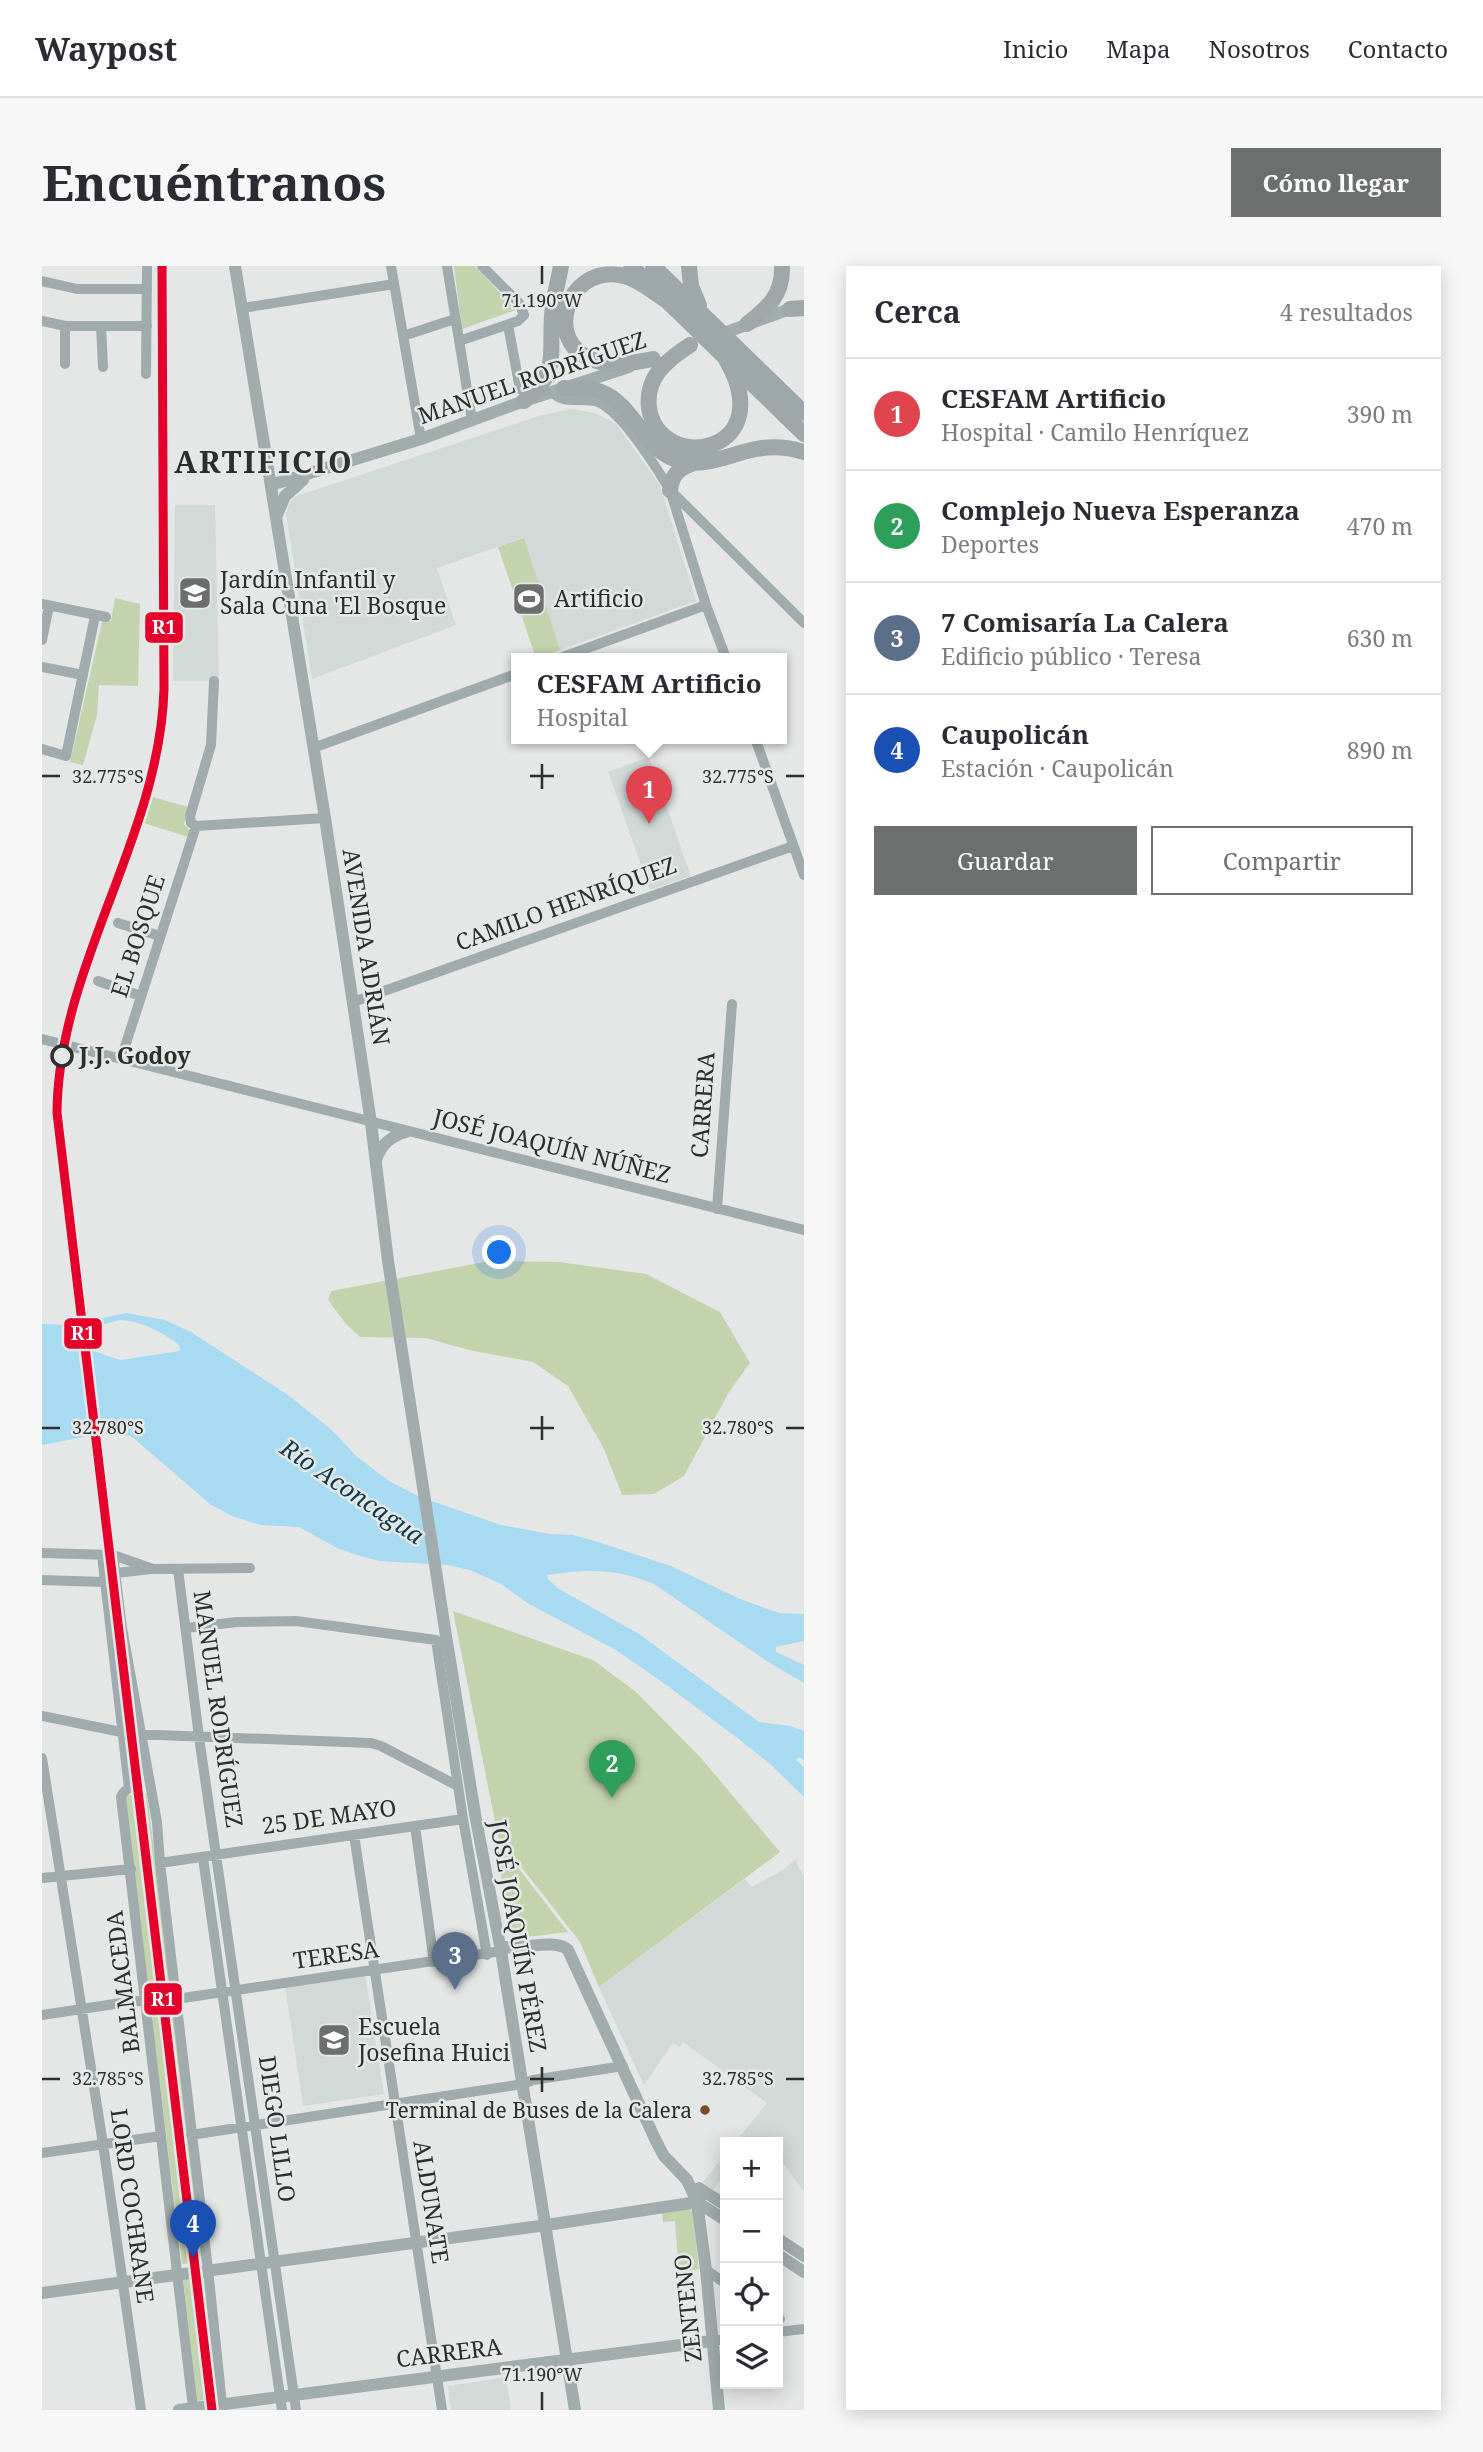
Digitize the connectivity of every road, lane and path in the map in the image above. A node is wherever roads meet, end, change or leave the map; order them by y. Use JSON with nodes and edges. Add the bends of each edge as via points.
{"nodes":[{"id":1,"x":147,"y":266,"type":"edge"},
{"id":2,"x":235,"y":266,"type":"edge"},
{"id":3,"x":391,"y":266,"type":"edge"},
{"id":4,"x":447,"y":266,"type":"edge"},
{"id":5,"x":482,"y":266,"type":"edge"},
{"id":6,"x":561,"y":266,"type":"edge"},
{"id":7,"x":631,"y":266,"type":"edge"},
{"id":8,"x":653,"y":266,"type":"edge"},
{"id":9,"x":689,"y":266,"type":"edge"},
{"id":10,"x":782,"y":266,"type":"edge"},
{"id":11,"x":42,"y":281,"type":"edge"},
{"id":12,"x":394,"y":284,"type":"junction"},
{"id":13,"x":146,"y":289,"type":"junction"},
{"id":14,"x":667,"y":300,"type":"junction"},
{"id":15,"x":799,"y":307,"type":"edge"},
{"id":16,"x":243,"y":308,"type":"junction"},
{"id":17,"x":455,"y":319,"type":"junction"},
{"id":18,"x":42,"y":321,"type":"edge"},
{"id":19,"x":713,"y":324,"type":"junction"},
{"id":20,"x":508,"y":325,"type":"junction"},
{"id":21,"x":65,"y":326,"type":"junction"},
{"id":22,"x":101,"y":326,"type":"junction"},
{"id":23,"x":147,"y":326,"type":"junction"},
{"id":24,"x":741,"y":326,"type":"junction"},
{"id":25,"x":403,"y":336,"type":"junction"},
{"id":26,"x":458,"y":341,"type":"junction"},
{"id":27,"x":694,"y":343,"type":"junction"},
{"id":28,"x":724,"y":356,"type":"junction"},
{"id":29,"x":653,"y":359,"type":"junction"},
{"id":30,"x":65,"y":364,"type":"dead end"},
{"id":31,"x":103,"y":367,"type":"dead end"},
{"id":32,"x":146,"y":374,"type":"dead end"},
{"id":33,"x":776,"y":385,"type":"junction"},
{"id":34,"x":558,"y":390,"type":"junction"},
{"id":35,"x":522,"y":395,"type":"junction"},
{"id":36,"x":804,"y":399,"type":"edge"},
{"id":37,"x":804,"y":412,"type":"edge"},
{"id":38,"x":472,"y":420,"type":"junction"},
{"id":39,"x":804,"y":434,"type":"edge"},
{"id":40,"x":421,"y":439,"type":"junction"},
{"id":41,"x":804,"y":452,"type":"edge"},
{"id":42,"x":696,"y":463,"type":"junction"},
{"id":43,"x":317,"y":471,"type":"junction"},
{"id":44,"x":271,"y":485,"type":"junction"},
{"id":45,"x":670,"y":490,"type":"junction"},
{"id":46,"x":277,"y":522,"type":"junction"},
{"id":47,"x":46,"y":605,"type":"edge"},
{"id":48,"x":706,"y":605,"type":"junction"},
{"id":49,"x":804,"y":623,"type":"edge"},
{"id":50,"x":42,"y":640,"type":"edge"},
{"id":51,"x":574,"y":653,"type":"edge"},
{"id":52,"x":724,"y":653,"type":"edge"},
{"id":53,"x":42,"y":667,"type":"edge"},
{"id":54,"x":83,"y":675,"type":"junction"},
{"id":55,"x":511,"y":676,"type":"edge"},
{"id":56,"x":214,"y":681,"type":"dead end"},
{"id":57,"x":757,"y":744,"type":"edge"},
{"id":58,"x":313,"y":748,"type":"junction"},
{"id":59,"x":42,"y":749,"type":"edge"},
{"id":60,"x":325,"y":818,"type":"junction"},
{"id":61,"x":196,"y":826,"type":"junction"},
{"id":62,"x":793,"y":846,"type":"junction"},
{"id":63,"x":804,"y":876,"type":"edge"},
{"id":64,"x":118,"y":923,"type":"dead end"},
{"id":65,"x":160,"y":936,"type":"junction"},
{"id":66,"x":98,"y":981,"type":"dead end"},
{"id":67,"x":141,"y":996,"type":"junction"},
{"id":68,"x":353,"y":1002,"type":"junction"},
{"id":69,"x":732,"y":1004,"type":"dead end"},
{"id":70,"x":42,"y":1039,"type":"edge"},
{"id":71,"x":121,"y":1059,"type":"junction"},
{"id":72,"x":371,"y":1123,"type":"junction"},
{"id":73,"x":406,"y":1132,"type":"junction"},
{"id":74,"x":376,"y":1160,"type":"junction"},
{"id":75,"x":718,"y":1209,"type":"junction"},
{"id":76,"x":804,"y":1230,"type":"edge"},
{"id":77,"x":42,"y":1553,"type":"edge"},
{"id":78,"x":107,"y":1555,"type":"junction"},
{"id":79,"x":250,"y":1568,"type":"dead end"},
{"id":80,"x":153,"y":1569,"type":"junction"},
{"id":81,"x":178,"y":1569,"type":"junction"},
{"id":82,"x":116,"y":1573,"type":"junction"},
{"id":83,"x":42,"y":1580,"type":"edge"},
{"id":84,"x":104,"y":1582,"type":"junction"},
{"id":85,"x":186,"y":1628,"type":"junction"},
{"id":86,"x":441,"y":1638,"type":"junction"},
{"id":87,"x":42,"y":1716,"type":"edge"},
{"id":88,"x":123,"y":1733,"type":"junction"},
{"id":89,"x":140,"y":1735,"type":"junction"},
{"id":90,"x":199,"y":1737,"type":"junction"},
{"id":91,"x":42,"y":1758,"type":"edge"},
{"id":92,"x":458,"y":1786,"type":"junction"},
{"id":93,"x":149,"y":1787,"type":"junction"},
{"id":94,"x":129,"y":1788,"type":"junction"},
{"id":95,"x":463,"y":1819,"type":"junction"},
{"id":96,"x":415,"y":1826,"type":"junction"},
{"id":97,"x":354,"y":1835,"type":"junction"},
{"id":98,"x":216,"y":1855,"type":"junction"},
{"id":99,"x":203,"y":1858,"type":"junction"},
{"id":100,"x":159,"y":1863,"type":"junction"},
{"id":101,"x":131,"y":1869,"type":"junction"},
{"id":102,"x":61,"y":1876,"type":"junction"},
{"id":103,"x":42,"y":1878,"type":"edge"},
{"id":104,"x":505,"y":1948,"type":"junction"},
{"id":105,"x":487,"y":1955,"type":"junction"},
{"id":106,"x":434,"y":1962,"type":"junction"},
{"id":107,"x":373,"y":1970,"type":"junction"},
{"id":108,"x":229,"y":1991,"type":"junction"},
{"id":109,"x":147,"y":1999,"type":"junction"},
{"id":110,"x":176,"y":1999,"type":"junction"},
{"id":111,"x":81,"y":2009,"type":"junction"},
{"id":112,"x":42,"y":2015,"type":"edge"},
{"id":113,"x":623,"y":2066,"type":"junction"},
{"id":114,"x":523,"y":2084,"type":"junction"},
{"id":115,"x":394,"y":2104,"type":"junction"},
{"id":116,"x":256,"y":2125,"type":"junction"},
{"id":117,"x":242,"y":2127,"type":"junction"},
{"id":118,"x":191,"y":2135,"type":"junction"},
{"id":119,"x":161,"y":2136,"type":"junction"},
{"id":120,"x":103,"y":2144,"type":"junction"},
{"id":121,"x":42,"y":2153,"type":"edge"},
{"id":122,"x":700,"y":2196,"type":"junction"},
{"id":123,"x":720,"y":2203,"type":"edge"},
{"id":124,"x":720,"y":2215,"type":"edge"},
{"id":125,"x":547,"y":2225,"type":"junction"},
{"id":126,"x":415,"y":2242,"type":"junction"},
{"id":127,"x":783,"y":2242,"type":"edge"},
{"id":128,"x":804,"y":2256,"type":"edge"},
{"id":129,"x":783,"y":2258,"type":"edge"},
{"id":130,"x":267,"y":2261,"type":"junction"},
{"id":131,"x":208,"y":2269,"type":"junction"},
{"id":132,"x":706,"y":2270,"type":"junction"},
{"id":133,"x":804,"y":2272,"type":"edge"},
{"id":134,"x":179,"y":2273,"type":"junction"},
{"id":135,"x":720,"y":2280,"type":"edge"},
{"id":136,"x":122,"y":2281,"type":"junction"},
{"id":137,"x":42,"y":2293,"type":"edge"},
{"id":138,"x":804,"y":2329,"type":"edge"},
{"id":139,"x":783,"y":2331,"type":"edge"},
{"id":140,"x":719,"y":2340,"type":"edge"},
{"id":141,"x":568,"y":2360,"type":"junction"},
{"id":142,"x":437,"y":2376,"type":"junction"},
{"id":143,"x":287,"y":2395,"type":"junction"},
{"id":144,"x":222,"y":2404,"type":"junction"},
{"id":145,"x":193,"y":2408,"type":"junction"},
{"id":146,"x":141,"y":2410,"type":"edge"},
{"id":147,"x":179,"y":2410,"type":"edge"},
{"id":148,"x":282,"y":2410,"type":"edge"},
{"id":149,"x":296,"y":2410,"type":"edge"},
{"id":150,"x":442,"y":2410,"type":"edge"},
{"id":151,"x":575,"y":2410,"type":"edge"},
{"id":152,"x":719,"y":2410,"type":"edge"}],
"edges":[{"from":1,"to":13,"type":"street"},
{"from":2,"to":16,"type":"main road","name":"AVENIDA ADRIÁN"},
{"from":3,"to":12,"type":"street"},
{"from":4,"to":17,"type":"street"},
{"from":5,"to":20,"type":"street","via":[[519,303],[524,315]]},
{"from":6,"to":35,"type":"highway","via":[[553,310],[551,368],[542,385]]},
{"from":7,"to":14,"type":"highway"},
{"from":8,"to":19,"type":"highway"},
{"from":9,"to":19,"type":"highway","via":[[694,294]]},
{"from":10,"to":24,"type":"highway","via":[[776,297]]},
{"from":11,"to":13,"type":"street","via":[[66,287]]},
{"from":12,"to":16,"type":"street"},
{"from":12,"to":25,"type":"street"},
{"from":13,"to":23,"type":"street"},
{"from":14,"to":28,"type":"highway"},
{"from":14,"to":29,"type":"highway","via":[[633,279],[603,274],[576,288],[565,312],[570,339],[587,358],[612,364]]},
{"from":15,"to":24,"type":"main road","name":"MANUEL RODRÍGUEZ"},
{"from":16,"to":44,"type":"main road","name":"AVENIDA ADRIÁN"},
{"from":17,"to":25,"type":"street"},
{"from":17,"to":26,"type":"street"},
{"from":18,"to":21,"type":"street"},
{"from":19,"to":33,"type":"highway"},
{"from":20,"to":26,"type":"street"},
{"from":20,"to":35,"type":"street"},
{"from":21,"to":22,"type":"street"},
{"from":21,"to":30,"type":"street"},
{"from":22,"to":23,"type":"street"},
{"from":22,"to":31,"type":"street"},
{"from":23,"to":32,"type":"street"},
{"from":24,"to":27,"type":"main road","name":"MANUEL RODRÍGUEZ"},
{"from":25,"to":40,"type":"street"},
{"from":26,"to":38,"type":"street"},
{"from":27,"to":28,"type":"highway","via":[[659,369],[649,393],[654,423],[665,437],[681,445],[713,444],[726,436],[738,419],[740,388]]},
{"from":27,"to":29,"type":"main road","name":"MANUEL RODRÍGUEZ"},
{"from":28,"to":39,"type":"highway"},
{"from":29,"to":34,"type":"main road","name":"MANUEL RODRÍGUEZ"},
{"from":33,"to":36,"type":"highway"},
{"from":33,"to":37,"type":"highway"},
{"from":34,"to":35,"type":"main road","name":"MANUEL RODRÍGUEZ"},
{"from":34,"to":42,"type":"highway","via":[[590,389],[609,396],[659,450]]},
{"from":34,"to":45,"type":"street","via":[[562,399],[592,400],[606,407],[645,451]]},
{"from":35,"to":38,"type":"main road","name":"MANUEL RODRÍGUEZ"},
{"from":38,"to":40,"type":"main road","name":"MANUEL RODRÍGUEZ"},
{"from":40,"to":43,"type":"main road","name":"MANUEL RODRÍGUEZ"},
{"from":41,"to":42,"type":"highway","via":[[758,448]]},
{"from":42,"to":45,"type":"highway","via":[[678,470]]},
{"from":43,"to":44,"type":"main road","name":"MANUEL RODRÍGUEZ"},
{"from":43,"to":46,"type":"main road","via":[[289,491]]},
{"from":44,"to":46,"type":"main road","name":"AVENIDA ADRIÁN"},
{"from":45,"to":48,"type":"street"},
{"from":45,"to":49,"type":"street"},
{"from":46,"to":58,"type":"main road","name":"AVENIDA ADRIÁN"},
{"from":47,"to":50,"type":"street"},
{"from":47,"to":54,"type":"street","via":[[101,616]]},
{"from":48,"to":51,"type":"street"},
{"from":48,"to":52,"type":"street"},
{"from":53,"to":54,"type":"street"},
{"from":54,"to":59,"type":"street","via":[[66,755]]},
{"from":55,"to":58,"type":"street"},
{"from":56,"to":61,"type":"street","name":"EL BOSQUE","via":[[211,745],[190,819]]},
{"from":57,"to":62,"type":"street"},
{"from":58,"to":60,"type":"main road","name":"AVENIDA ADRIÁN"},
{"from":60,"to":61,"type":"street"},
{"from":60,"to":68,"type":"main road","name":"AVENIDA ADRIÁN"},
{"from":61,"to":65,"type":"street","name":"EL BOSQUE"},
{"from":62,"to":63,"type":"street"},
{"from":62,"to":68,"type":"street","name":"CAMILO HENRÍQUEZ"},
{"from":64,"to":65,"type":"street"},
{"from":65,"to":67,"type":"street","name":"EL BOSQUE"},
{"from":66,"to":67,"type":"street"},
{"from":67,"to":71,"type":"street","name":"EL BOSQUE"},
{"from":68,"to":72,"type":"main road","name":"AVENIDA ADRIÁN"},
{"from":69,"to":75,"type":"street","name":"CARRERA"},
{"from":70,"to":71,"type":"street","name":"JOSÉ JOAQUÍN NÚÑEZ"},
{"from":71,"to":72,"type":"street","name":"JOSÉ JOAQUÍN NÚÑEZ"},
{"from":72,"to":73,"type":"street","name":"JOSÉ JOAQUÍN NÚÑEZ"},
{"from":72,"to":74,"type":"main road","name":"AVENIDA ADRIÁN"},
{"from":73,"to":74,"type":"main road","via":[[388,1140]]},
{"from":73,"to":75,"type":"street","name":"JOSÉ JOAQUÍN NÚÑEZ"},
{"from":74,"to":86,"type":"main road","name":"AVENIDA ADRIÁN"},
{"from":75,"to":76,"type":"street","name":"JOSÉ JOAQUÍN NÚÑEZ"},
{"from":77,"to":78,"type":"street"},
{"from":78,"to":80,"type":"street"},
{"from":78,"to":82,"type":"street"},
{"from":78,"to":84,"type":"street","name":"BALMACEDA"},
{"from":79,"to":81,"type":"street"},
{"from":80,"to":81,"type":"street"},
{"from":80,"to":82,"type":"street"},
{"from":81,"to":85,"type":"street","name":"MANUEL RODRÍGUEZ"},
{"from":82,"to":89,"type":"street"},
{"from":83,"to":84,"type":"street"},
{"from":84,"to":88,"type":"street","name":"BALMACEDA"},
{"from":85,"to":86,"type":"street","via":[[296,1621]]},
{"from":85,"to":90,"type":"street","name":"MANUEL RODRÍGUEZ"},
{"from":86,"to":92,"type":"street","name":"JOSÉ JOAQUÍN PÉREZ"},
{"from":86,"to":104,"type":"main road","name":"JOSÉ JOAQUÍN PÉREZ"},
{"from":87,"to":88,"type":"street"},
{"from":88,"to":89,"type":"street"},
{"from":88,"to":94,"type":"street","name":"BALMACEDA"},
{"from":89,"to":90,"type":"street"},
{"from":89,"to":93,"type":"street"},
{"from":90,"to":92,"type":"street","via":[[371,1743]]},
{"from":90,"to":98,"type":"street","name":"MANUEL RODRÍGUEZ"},
{"from":91,"to":102,"type":"street","name":"LORD COCHRANE"},
{"from":92,"to":95,"type":"street","name":"JOSÉ JOAQUÍN PÉREZ"},
{"from":93,"to":94,"type":"street"},
{"from":93,"to":100,"type":"street"},
{"from":94,"to":101,"type":"street","name":"BALMACEDA","via":[[121,1797]]},
{"from":95,"to":96,"type":"street","name":"25 DE MAYO"},
{"from":95,"to":105,"type":"street","name":"JOSÉ JOAQUÍN PÉREZ"},
{"from":96,"to":97,"type":"street","name":"25 DE MAYO"},
{"from":96,"to":106,"type":"street"},
{"from":97,"to":98,"type":"street","name":"25 DE MAYO"},
{"from":97,"to":107,"type":"street","name":"ALDUNATE"},
{"from":98,"to":99,"type":"street","name":"25 DE MAYO"},
{"from":98,"to":108,"type":"street","name":"DIEGO LILLO"},
{"from":99,"to":100,"type":"street","name":"25 DE MAYO"},
{"from":99,"to":108,"type":"street","name":"DIEGO LILLO"},
{"from":100,"to":110,"type":"street"},
{"from":101,"to":102,"type":"street"},
{"from":101,"to":109,"type":"street","name":"BALMACEDA"},
{"from":102,"to":103,"type":"street"},
{"from":102,"to":111,"type":"street","name":"LORD COCHRANE"},
{"from":104,"to":105,"type":"street","name":"TERESA"},
{"from":104,"to":113,"type":"main road","name":"TERESA","via":[[564,1946]]},
{"from":104,"to":114,"type":"main road","name":"JOSÉ JOAQUÍN PÉREZ","via":[[505,1975]]},
{"from":105,"to":106,"type":"street","name":"TERESA"},
{"from":106,"to":107,"type":"street","name":"TERESA"},
{"from":107,"to":108,"type":"street","name":"TERESA"},
{"from":107,"to":115,"type":"street","name":"ALDUNATE"},
{"from":108,"to":110,"type":"street","name":"TERESA"},
{"from":108,"to":116,"type":"street","name":"DIEGO LILLO"},
{"from":108,"to":117,"type":"street","name":"DIEGO LILLO"},
{"from":109,"to":111,"type":"street"},
{"from":109,"to":119,"type":"street","name":"BALMACEDA"},
{"from":110,"to":118,"type":"street"},
{"from":111,"to":112,"type":"street"},
{"from":111,"to":120,"type":"street","name":"LORD COCHRANE"},
{"from":113,"to":114,"type":"street"},
{"from":113,"to":122,"type":"main road","name":"ZENTENO","via":[[664,2156]]},
{"from":114,"to":115,"type":"street"},
{"from":114,"to":125,"type":"main road","name":"JOSÉ JOAQUÍN PÉREZ"},
{"from":115,"to":116,"type":"street"},
{"from":115,"to":126,"type":"street","name":"ALDUNATE"},
{"from":116,"to":117,"type":"street"},
{"from":116,"to":130,"type":"street","name":"DIEGO LILLO"},
{"from":117,"to":118,"type":"street"},
{"from":117,"to":130,"type":"street","name":"DIEGO LILLO"},
{"from":118,"to":131,"type":"street"},
{"from":119,"to":120,"type":"street"},
{"from":119,"to":134,"type":"street","name":"BALMACEDA"},
{"from":120,"to":121,"type":"street"},
{"from":120,"to":136,"type":"street","name":"LORD COCHRANE"},
{"from":122,"to":123,"type":"main road"},
{"from":122,"to":124,"type":"main road"},
{"from":122,"to":125,"type":"main road"},
{"from":122,"to":132,"type":"main road","name":"ZENTENO"},
{"from":125,"to":126,"type":"main road"},
{"from":125,"to":141,"type":"main road","name":"JOSÉ JOAQUÍN PÉREZ"},
{"from":126,"to":130,"type":"main road"},
{"from":126,"to":142,"type":"street","name":"ALDUNATE"},
{"from":127,"to":128,"type":"main road"},
{"from":129,"to":133,"type":"main road"},
{"from":130,"to":131,"type":"main road"},
{"from":130,"to":143,"type":"street","name":"DIEGO LILLO"},
{"from":131,"to":134,"type":"main road"},
{"from":131,"to":144,"type":"street"},
{"from":132,"to":135,"type":"street"},
{"from":132,"to":140,"type":"main road","name":"ZENTENO"},
{"from":134,"to":136,"type":"main road"},
{"from":134,"to":145,"type":"street","name":"BALMACEDA"},
{"from":136,"to":137,"type":"main road"},
{"from":136,"to":146,"type":"street","name":"LORD COCHRANE"},
{"from":138,"to":139,"type":"street"},
{"from":140,"to":141,"type":"main road","name":"CARRERA"},
{"from":140,"to":152,"type":"main road","name":"ZENTENO"},
{"from":141,"to":142,"type":"main road","name":"CARRERA"},
{"from":141,"to":151,"type":"main road","name":"JOSÉ JOAQUÍN PÉREZ"},
{"from":142,"to":143,"type":"main road","name":"CARRERA"},
{"from":142,"to":150,"type":"street","name":"ALDUNATE"},
{"from":143,"to":144,"type":"main road","name":"CARRERA"},
{"from":143,"to":148,"type":"street","name":"DIEGO LILLO"},
{"from":143,"to":149,"type":"street","name":"DIEGO LILLO"},
{"from":144,"to":145,"type":"main road","name":"CARRERA"},
{"from":145,"to":147,"type":"main road","name":"CARRERA"}]}
